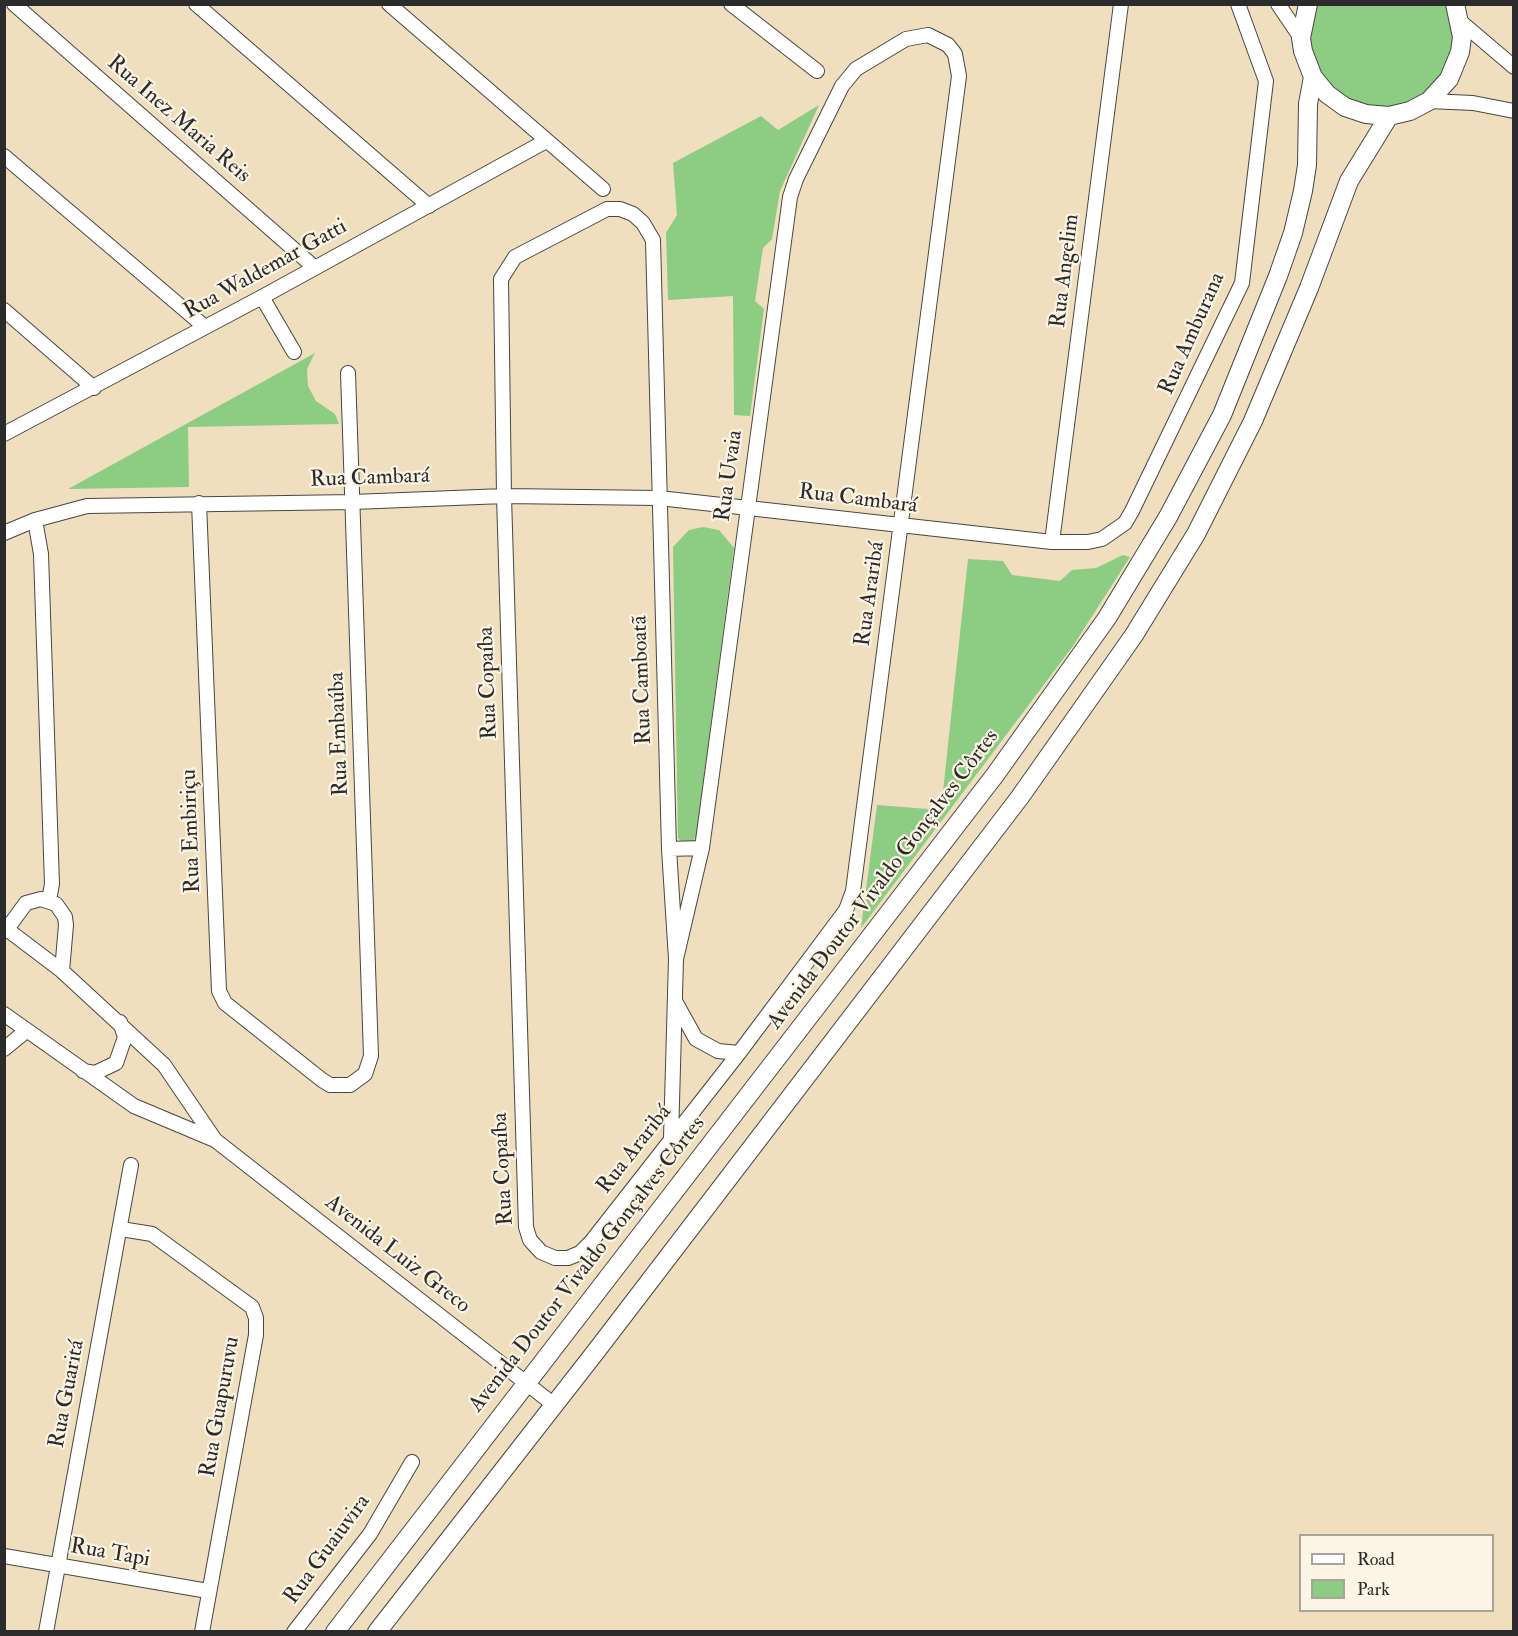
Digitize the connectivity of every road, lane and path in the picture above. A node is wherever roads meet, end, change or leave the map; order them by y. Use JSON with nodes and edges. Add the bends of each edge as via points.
{"nodes":[{"id":1,"x":13,"y":4,"type":"edge"},
{"id":2,"x":196,"y":4,"type":"edge"},
{"id":3,"x":389,"y":4,"type":"edge"},
{"id":4,"x":731,"y":4,"type":"edge"},
{"id":5,"x":1121,"y":4,"type":"edge"},
{"id":6,"x":1238,"y":4,"type":"edge"},
{"id":7,"x":1278,"y":4,"type":"edge"},
{"id":8,"x":1308,"y":4,"type":"edge"},
{"id":9,"x":1455,"y":4,"type":"edge"},
{"id":10,"x":4,"y":12,"type":"edge"},
{"id":11,"x":1461,"y":22,"type":"junction"},
{"id":12,"x":1301,"y":38,"type":"junction"},
{"id":13,"x":906,"y":39,"type":"joint"},
{"id":14,"x":1514,"y":67,"type":"edge"},
{"id":15,"x":817,"y":71,"type":"dead end"},
{"id":16,"x":1313,"y":77,"type":"junction"},
{"id":17,"x":1429,"y":101,"type":"junction"},
{"id":18,"x":1514,"y":111,"type":"edge"},
{"id":19,"x":1389,"y":116,"type":"junction"},
{"id":20,"x":546,"y":141,"type":"junction"},
{"id":21,"x":4,"y":156,"type":"edge"},
{"id":22,"x":603,"y":189,"type":"dead end"},
{"id":23,"x":429,"y":206,"type":"junction"},
{"id":24,"x":643,"y":223,"type":"joint"},
{"id":25,"x":314,"y":267,"type":"junction"},
{"id":26,"x":262,"y":297,"type":"junction"},
{"id":27,"x":4,"y":310,"type":"edge"},
{"id":28,"x":205,"y":327,"type":"junction"},
{"id":29,"x":294,"y":352,"type":"dead end"},
{"id":30,"x":348,"y":373,"type":"dead end"},
{"id":31,"x":94,"y":388,"type":"junction"},
{"id":32,"x":4,"y":434,"type":"edge"},
{"id":33,"x":504,"y":495,"type":"junction"},
{"id":34,"x":659,"y":498,"type":"junction"},
{"id":35,"x":353,"y":501,"type":"junction"},
{"id":36,"x":199,"y":503,"type":"junction"},
{"id":37,"x":746,"y":507,"type":"junction"},
{"id":38,"x":35,"y":520,"type":"junction"},
{"id":39,"x":901,"y":527,"type":"junction"},
{"id":40,"x":4,"y":533,"type":"edge"},
{"id":41,"x":1052,"y":542,"type":"junction"},
{"id":42,"x":1088,"y":542,"type":"joint"},
{"id":43,"x":702,"y":848,"type":"junction"},
{"id":44,"x":669,"y":849,"type":"junction"},
{"id":45,"x":49,"y":900,"type":"junction"},
{"id":46,"x":6,"y":928,"type":"edge"},
{"id":47,"x":676,"y":959,"type":"junction"},
{"id":48,"x":62,"y":971,"type":"junction"},
{"id":49,"x":676,"y":1002,"type":"junction"},
{"id":50,"x":4,"y":1014,"type":"edge"},
{"id":51,"x":120,"y":1022,"type":"junction"},
{"id":52,"x":26,"y":1031,"type":"junction"},
{"id":53,"x":4,"y":1049,"type":"edge"},
{"id":54,"x":739,"y":1053,"type":"junction"},
{"id":55,"x":81,"y":1070,"type":"junction"},
{"id":56,"x":350,"y":1085,"type":"joint"},
{"id":57,"x":671,"y":1138,"type":"junction"},
{"id":58,"x":215,"y":1140,"type":"junction"},
{"id":59,"x":131,"y":1165,"type":"dead end"},
{"id":60,"x":121,"y":1229,"type":"junction"},
{"id":61,"x":555,"y":1258,"type":"joint"},
{"id":62,"x":527,"y":1384,"type":"junction"},
{"id":63,"x":553,"y":1404,"type":"junction"},
{"id":64,"x":412,"y":1462,"type":"dead end"},
{"id":65,"x":4,"y":1556,"type":"edge"},
{"id":66,"x":57,"y":1566,"type":"junction"},
{"id":67,"x":208,"y":1591,"type":"junction"},
{"id":68,"x":46,"y":1632,"type":"edge"},
{"id":69,"x":202,"y":1632,"type":"edge"},
{"id":70,"x":294,"y":1632,"type":"edge"},
{"id":71,"x":335,"y":1632,"type":"edge"},
{"id":72,"x":377,"y":1632,"type":"edge"}],
"edges":[{"from":1,"to":10,"type":"street"},
{"from":1,"to":25,"type":"street","name":"Rua Inez Maria Reis"},
{"from":2,"to":23,"type":"street"},
{"from":3,"to":20,"type":"street"},
{"from":4,"to":15,"type":"street"},
{"from":5,"to":41,"type":"street","name":"Rua Angelim"},
{"from":6,"to":42,"type":"street","name":"Rua Amburana","via":[[1266,81],[1242,283],[1125,523],[1102,539]]},
{"from":7,"to":12,"type":"street"},
{"from":8,"to":12,"type":"main road"},
{"from":9,"to":11,"type":"main road"},
{"from":11,"to":14,"type":"street"},
{"from":11,"to":17,"type":"main road","via":[[1461,52],[1456,66]]},
{"from":12,"to":16,"type":"main road"},
{"from":13,"to":37,"type":"street","name":"Rua Uvaia","via":[[856,69],[842,86],[796,179],[790,197]]},
{"from":13,"to":39,"type":"street","name":"Rua Araribá","via":[[928,35],[948,45],[955,54],[959,76]]},
{"from":16,"to":19,"type":"main road","via":[[1345,107]]},
{"from":16,"to":62,"type":"main road","name":"Avenida Doutor Vivaldo Gonçalves Côrtes","via":[[1308,104],[1307,165],[1293,233],[1222,415],[1162,527],[1107,618],[995,775]]},
{"from":17,"to":18,"type":"street","via":[[1473,103]]},
{"from":17,"to":19,"type":"main road"},
{"from":19,"to":63,"type":"main road","via":[[1349,181],[1253,421],[1196,534],[1134,634],[1020,797]]},
{"from":20,"to":22,"type":"street"},
{"from":20,"to":23,"type":"street","name":"Rua Waldemar Gatti"},
{"from":21,"to":28,"type":"street"},
{"from":23,"to":25,"type":"street","name":"Rua Waldemar Gatti"},
{"from":24,"to":33,"type":"street","name":"Rua Copaíba","via":[[627,212],[607,209],[515,258],[506,267],[500,292]]},
{"from":24,"to":34,"type":"street","name":"Rua Camboatã","via":[[653,240]]},
{"from":25,"to":26,"type":"street","name":"Rua Waldemar Gatti"},
{"from":26,"to":28,"type":"street","name":"Rua Waldemar Gatti"},
{"from":26,"to":29,"type":"street"},
{"from":27,"to":31,"type":"street"},
{"from":28,"to":31,"type":"street","name":"Rua Waldemar Gatti"},
{"from":30,"to":35,"type":"street","name":"Rua Embaúba"},
{"from":31,"to":32,"type":"street","name":"Rua Waldemar Gatti"},
{"from":33,"to":34,"type":"street","name":"Rua Cambará"},
{"from":33,"to":35,"type":"street","name":"Rua Cambará"},
{"from":33,"to":61,"type":"street","name":"Rua Copaíba","via":[[526,1227],[530,1240],[541,1252]]},
{"from":34,"to":37,"type":"street","name":"Rua Cambará"},
{"from":34,"to":44,"type":"street","name":"Rua Camboatã"},
{"from":35,"to":36,"type":"street","name":"Rua Cambará"},
{"from":35,"to":56,"type":"street","name":"Rua Embaúba","via":[[371,1056],[365,1074]]},
{"from":36,"to":38,"type":"street","name":"Rua Cambará","via":[[87,506]]},
{"from":36,"to":56,"type":"street","name":"Rua Embiriçu","via":[[219,991],[225,1003],[322,1080],[340,1087]]},
{"from":37,"to":39,"type":"street","name":"Rua Cambará"},
{"from":37,"to":43,"type":"street","name":"Rua Uvaia"},
{"from":38,"to":40,"type":"street","name":"Rua Cambará"},
{"from":38,"to":45,"type":"street","via":[[41,554]]},
{"from":39,"to":41,"type":"street","name":"Rua Cambará"},
{"from":39,"to":54,"type":"street","name":"Rua Araribá","via":[[853,891],[846,910]]},
{"from":41,"to":42,"type":"street","name":"Rua Cambará"},
{"from":43,"to":44,"type":"street"},
{"from":43,"to":47,"type":"street","name":"Rua Uvaia"},
{"from":44,"to":47,"type":"street","name":"Rua Camboatã"},
{"from":45,"to":46,"type":"street","via":[[41,898],[26,903]]},
{"from":45,"to":48,"type":"street","via":[[64,917]]},
{"from":46,"to":48,"type":"street","name":"Avenida Luiz Greco"},
{"from":47,"to":49,"type":"street","name":"Rua Camboatã"},
{"from":48,"to":51,"type":"street","name":"Avenida Luiz Greco"},
{"from":49,"to":54,"type":"street","via":[[696,1039],[718,1051]]},
{"from":49,"to":57,"type":"street","name":"Rua Camboatã"},
{"from":50,"to":52,"type":"street","name":"Avenida Luiz Greco"},
{"from":51,"to":55,"type":"street","via":[[125,1036],[116,1063],[95,1073]]},
{"from":51,"to":58,"type":"street","name":"Avenida Luiz Greco","via":[[164,1065]]},
{"from":52,"to":53,"type":"street"},
{"from":52,"to":55,"type":"street","name":"Avenida Luiz Greco"},
{"from":54,"to":57,"type":"street","name":"Rua Araribá"},
{"from":55,"to":58,"type":"street","name":"Avenida Luiz Greco","via":[[134,1106]]},
{"from":57,"to":61,"type":"street","name":"Rua Araribá","via":[[591,1242],[580,1253]]},
{"from":58,"to":62,"type":"street","name":"Avenida Luiz Greco"},
{"from":59,"to":60,"type":"street","name":"Rua Guaritá"},
{"from":60,"to":66,"type":"street","name":"Rua Guaritá"},
{"from":60,"to":67,"type":"street","name":"Rua Guapuruvu","via":[[152,1234],[252,1307],[256,1318]]},
{"from":62,"to":63,"type":"street","name":"Avenida Luiz Greco"},
{"from":62,"to":71,"type":"main road","name":"Avenida Doutor Vivaldo Gonçalves Côrtes"},
{"from":63,"to":72,"type":"main road"},
{"from":64,"to":70,"type":"street","name":"Rua Guaiuvira","via":[[370,1534]]},
{"from":65,"to":66,"type":"street","name":"Rua Tapi"},
{"from":66,"to":67,"type":"street","name":"Rua Tapi"},
{"from":66,"to":68,"type":"street","name":"Rua Guaritá"},
{"from":67,"to":69,"type":"street","name":"Rua Guapuruvu"}]}
